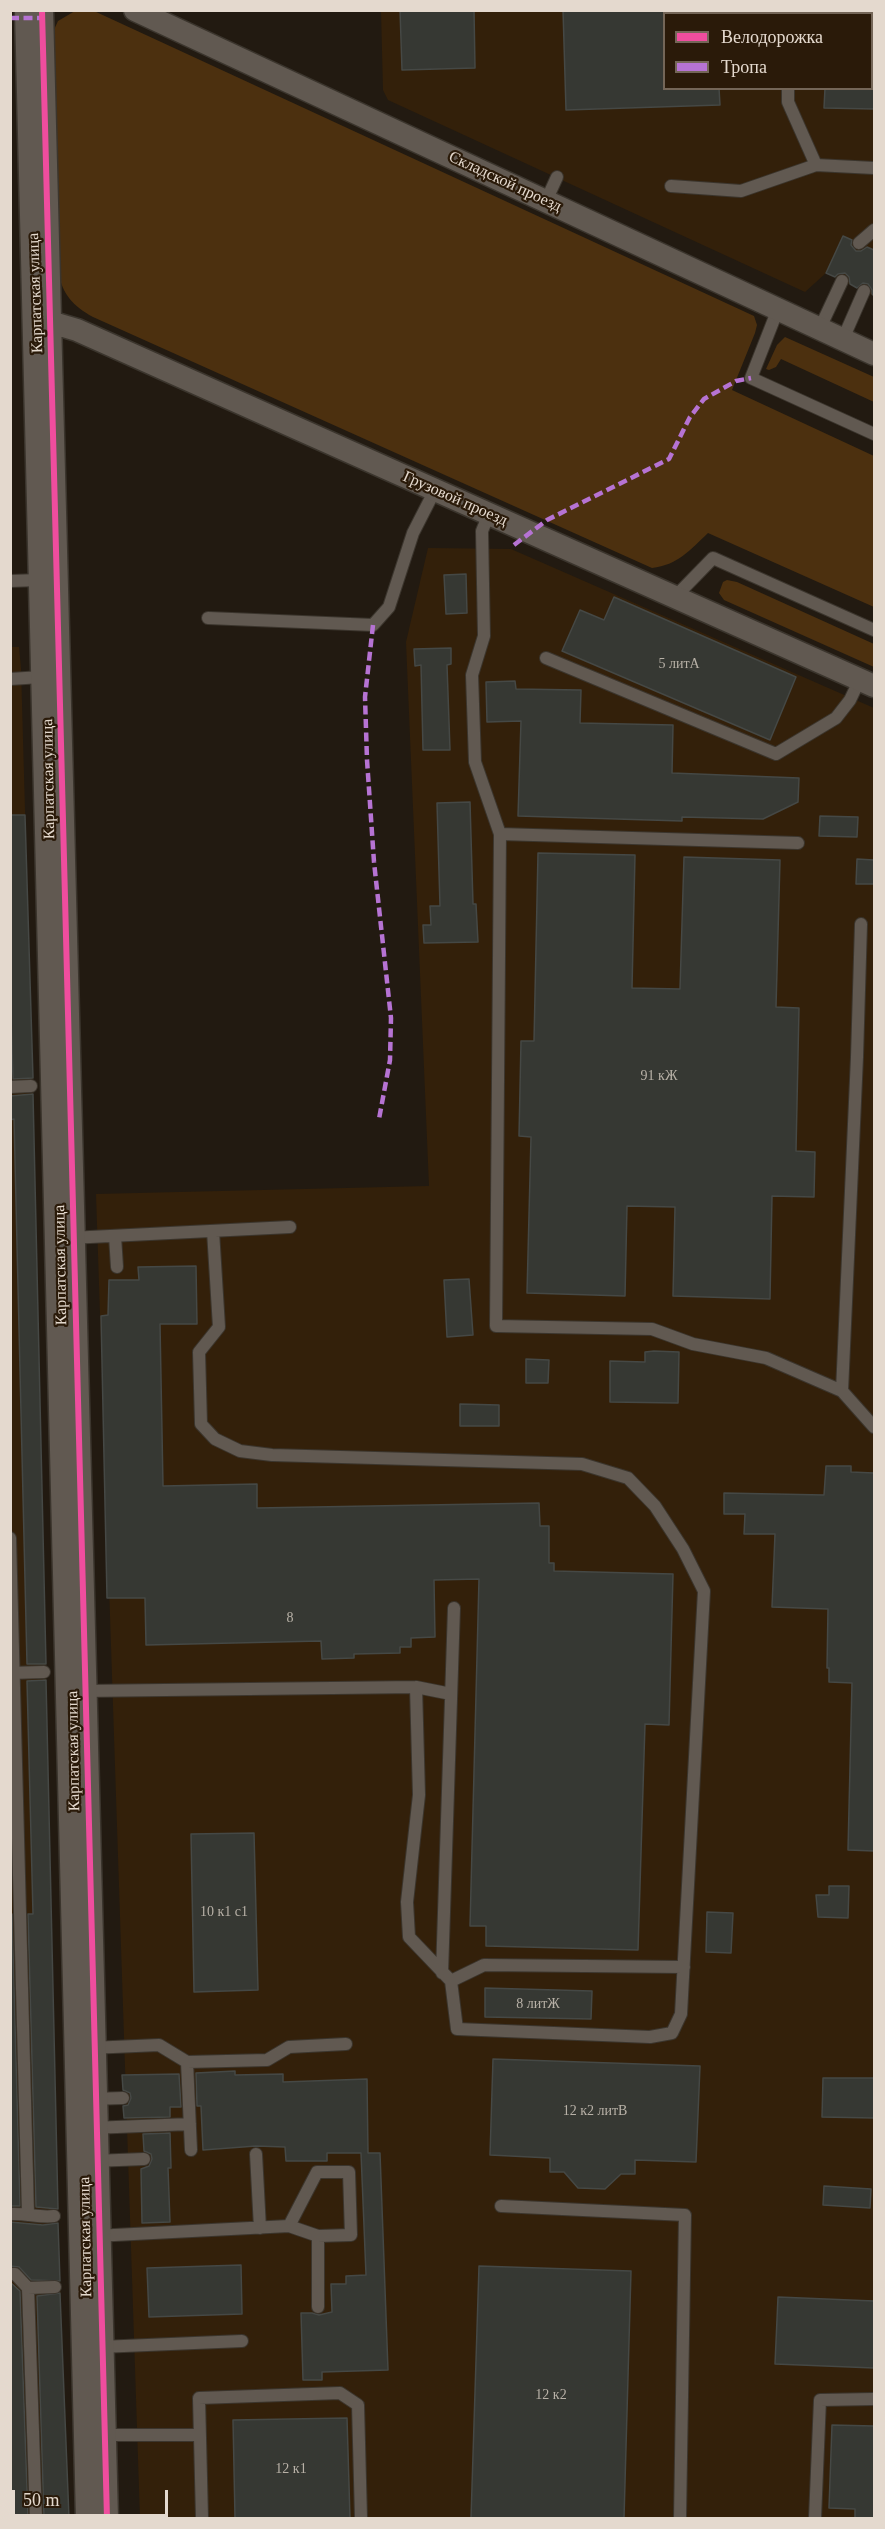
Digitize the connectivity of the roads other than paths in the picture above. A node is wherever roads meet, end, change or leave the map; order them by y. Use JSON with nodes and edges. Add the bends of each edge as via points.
{"nodes":[{"id":1,"x":26,"y":10,"type":"edge"},
{"id":2,"x":42,"y":10,"type":"edge"},
{"id":3,"x":135,"y":10,"type":"edge"},
{"id":4,"x":788,"y":90,"type":"edge"},
{"id":5,"x":816,"y":165,"type":"junction"},
{"id":6,"x":874,"y":168,"type":"edge"},
{"id":7,"x":557,"y":177,"type":"dead end"},
{"id":8,"x":671,"y":186,"type":"dead end"},
{"id":9,"x":546,"y":201,"type":"junction"},
{"id":10,"x":874,"y":230,"type":"edge"},
{"id":11,"x":859,"y":243,"type":"dead end"},
{"id":12,"x":842,"y":281,"type":"dead end"},
{"id":13,"x":864,"y":291,"type":"dead end"},
{"id":14,"x":778,"y":309,"type":"junction"},
{"id":15,"x":41,"y":322,"type":"junction"},
{"id":16,"x":820,"y":328,"type":"junction"},
{"id":17,"x":843,"y":339,"type":"junction"},
{"id":18,"x":874,"y":354,"type":"edge"},
{"id":19,"x":874,"y":434,"type":"edge"},
{"id":20,"x":435,"y":490,"type":"junction"},
{"id":21,"x":489,"y":514,"type":"junction"},
{"id":22,"x":39,"y":580,"type":"junction"},
{"id":23,"x":10,"y":581,"type":"edge"},
{"id":24,"x":675,"y":597,"type":"junction"},
{"id":25,"x":208,"y":618,"type":"dead end"},
{"id":26,"x":874,"y":630,"type":"edge"},
{"id":27,"x":546,"y":658,"type":"dead end"},
{"id":28,"x":41,"y":677,"type":"junction"},
{"id":29,"x":10,"y":679,"type":"edge"},
{"id":30,"x":867,"y":683,"type":"edge"},
{"id":31,"x":500,"y":834,"type":"junction"},
{"id":32,"x":798,"y":843,"type":"dead end"},
{"id":33,"x":861,"y":924,"type":"dead end"},
{"id":34,"x":31,"y":1086,"type":"dead end"},
{"id":35,"x":10,"y":1087,"type":"edge"},
{"id":36,"x":290,"y":1227,"type":"dead end"},
{"id":37,"x":213,"y":1231,"type":"junction"},
{"id":38,"x":115,"y":1236,"type":"junction"},
{"id":39,"x":65,"y":1238,"type":"junction"},
{"id":40,"x":117,"y":1268,"type":"dead end"},
{"id":41,"x":842,"y":1391,"type":"junction"},
{"id":42,"x":874,"y":1427,"type":"edge"},
{"id":43,"x":10,"y":1538,"type":"edge"},
{"id":44,"x":454,"y":1608,"type":"dead end"},
{"id":45,"x":44,"y":1672,"type":"dead end"},
{"id":46,"x":12,"y":1673,"type":"edge"},
{"id":47,"x":416,"y":1687,"type":"junction"},
{"id":48,"x":76,"y":1691,"type":"junction"},
{"id":49,"x":452,"y":1694,"type":"junction"},
{"id":50,"x":16,"y":1959,"type":"edge"},
{"id":51,"x":684,"y":1967,"type":"junction"},
{"id":52,"x":447,"y":1977,"type":"junction"},
{"id":53,"x":346,"y":2044,"type":"dead end"},
{"id":54,"x":85,"y":2048,"type":"junction"},
{"id":55,"x":187,"y":2062,"type":"junction"},
{"id":56,"x":123,"y":2098,"type":"dead end"},
{"id":57,"x":86,"y":2099,"type":"junction"},
{"id":58,"x":190,"y":2124,"type":"junction"},
{"id":59,"x":87,"y":2128,"type":"junction"},
{"id":60,"x":191,"y":2150,"type":"dead end"},
{"id":61,"x":256,"y":2154,"type":"dead end"},
{"id":62,"x":144,"y":2159,"type":"dead end"},
{"id":63,"x":88,"y":2161,"type":"junction"},
{"id":64,"x":501,"y":2206,"type":"dead end"},
{"id":65,"x":28,"y":2213,"type":"junction"},
{"id":66,"x":10,"y":2214,"type":"edge"},
{"id":67,"x":54,"y":2216,"type":"dead end"},
{"id":68,"x":289,"y":2226,"type":"junction"},
{"id":69,"x":260,"y":2228,"type":"junction"},
{"id":70,"x":90,"y":2236,"type":"junction"},
{"id":71,"x":318,"y":2236,"type":"junction"},
{"id":72,"x":10,"y":2274,"type":"edge"},
{"id":73,"x":55,"y":2287,"type":"dead end"},
{"id":74,"x":28,"y":2288,"type":"junction"},
{"id":75,"x":318,"y":2307,"type":"dead end"},
{"id":76,"x":242,"y":2341,"type":"dead end"},
{"id":77,"x":93,"y":2347,"type":"junction"},
{"id":78,"x":874,"y":2399,"type":"edge"},
{"id":79,"x":95,"y":2435,"type":"junction"},
{"id":80,"x":199,"y":2435,"type":"junction"},
{"id":81,"x":36,"y":2518,"type":"edge"},
{"id":82,"x":87,"y":2518,"type":"edge"},
{"id":83,"x":107,"y":2518,"type":"edge"},
{"id":84,"x":202,"y":2518,"type":"edge"},
{"id":85,"x":361,"y":2518,"type":"edge"},
{"id":86,"x":680,"y":2518,"type":"edge"},
{"id":87,"x":815,"y":2518,"type":"edge"}],
"edges":[{"from":1,"to":15,"type":"street","name":"Карпатская улица"},
{"from":2,"to":15,"type":"street","name":"Карпатская улица"},
{"from":3,"to":9,"type":"street","name":"Складской проезд"},
{"from":4,"to":5,"type":"lane","via":[[788,102]]},
{"from":5,"to":6,"type":"lane"},
{"from":5,"to":8,"type":"lane","via":[[741,190]]},
{"from":7,"to":9,"type":"lane"},
{"from":9,"to":14,"type":"street","name":"Складской проезд"},
{"from":10,"to":11,"type":"lane"},
{"from":12,"to":16,"type":"lane"},
{"from":13,"to":17,"type":"lane"},
{"from":14,"to":16,"type":"street","name":"Складской проезд"},
{"from":14,"to":19,"type":"lane","via":[[751,378]]},
{"from":15,"to":20,"type":"street","name":"Грузовой проезд","via":[[77,330]]},
{"from":15,"to":22,"type":"street","name":"Карпатская улица"},
{"from":15,"to":39,"type":"street","name":"Карпатская улица"},
{"from":16,"to":17,"type":"street","name":"Складской проезд"},
{"from":17,"to":18,"type":"street","name":"Складской проезд"},
{"from":20,"to":21,"type":"street","name":"Грузовой проезд"},
{"from":20,"to":25,"type":"lane","via":[[413,534],[389,607],[374,625]]},
{"from":21,"to":24,"type":"street","name":"Грузовой проезд"},
{"from":21,"to":31,"type":"lane","via":[[482,531],[484,636],[472,675],[475,762]]},
{"from":22,"to":23,"type":"lane"},
{"from":22,"to":28,"type":"street","name":"Карпатская улица"},
{"from":24,"to":26,"type":"lane","via":[[713,558]]},
{"from":24,"to":30,"type":"street","name":"Грузовой проезд"},
{"from":27,"to":30,"type":"lane","via":[[777,754],[836,718]]},
{"from":28,"to":29,"type":"lane"},
{"from":28,"to":39,"type":"street","name":"Карпатская улица"},
{"from":31,"to":32,"type":"lane"},
{"from":31,"to":41,"type":"lane","via":[[496,1326],[652,1329],[693,1344],[766,1358]]},
{"from":33,"to":41,"type":"lane"},
{"from":34,"to":35,"type":"lane"},
{"from":36,"to":37,"type":"lane"},
{"from":37,"to":38,"type":"lane"},
{"from":37,"to":51,"type":"lane","via":[[219,1327],[199,1352],[201,1424],[215,1439],[240,1450],[272,1455],[582,1464],[628,1478],[655,1506],[683,1549],[704,1592]]},
{"from":38,"to":39,"type":"lane"},
{"from":38,"to":40,"type":"lane"},
{"from":39,"to":48,"type":"street","name":"Карпатская улица"},
{"from":41,"to":42,"type":"lane"},
{"from":43,"to":46,"type":"lane"},
{"from":44,"to":49,"type":"lane"},
{"from":45,"to":46,"type":"lane"},
{"from":46,"to":50,"type":"lane"},
{"from":47,"to":48,"type":"lane"},
{"from":47,"to":49,"type":"lane"},
{"from":47,"to":52,"type":"lane","via":[[419,1795],[407,1902],[409,1937]]},
{"from":48,"to":54,"type":"street","name":"Карпатская улица"},
{"from":49,"to":52,"type":"lane"},
{"from":50,"to":65,"type":"lane"},
{"from":51,"to":52,"type":"lane","via":[[484,1965]]},
{"from":51,"to":52,"type":"lane","via":[[681,2014],[672,2033],[650,2037],[457,2029]]},
{"from":53,"to":55,"type":"lane","via":[[289,2047],[267,2060]]},
{"from":54,"to":55,"type":"lane","via":[[159,2045]]},
{"from":54,"to":57,"type":"street","name":"Карпатская улица"},
{"from":55,"to":58,"type":"lane"},
{"from":56,"to":57,"type":"lane"},
{"from":57,"to":59,"type":"street","name":"Карпатская улица"},
{"from":58,"to":59,"type":"lane"},
{"from":58,"to":60,"type":"lane"},
{"from":59,"to":63,"type":"street","name":"Карпатская улица"},
{"from":61,"to":69,"type":"lane"},
{"from":62,"to":63,"type":"lane"},
{"from":63,"to":70,"type":"street","name":"Карпатская улица"},
{"from":64,"to":86,"type":"lane","via":[[685,2215]]},
{"from":65,"to":66,"type":"lane"},
{"from":65,"to":67,"type":"lane","via":[[39,2218]]},
{"from":68,"to":69,"type":"lane"},
{"from":68,"to":71,"type":"lane"},
{"from":68,"to":71,"type":"lane","via":[[316,2172],[349,2172],[351,2235]]},
{"from":69,"to":70,"type":"lane"},
{"from":70,"to":77,"type":"street","name":"Карпатская улица"},
{"from":71,"to":75,"type":"lane"},
{"from":72,"to":74,"type":"lane","via":[[15,2274]]},
{"from":73,"to":74,"type":"lane"},
{"from":74,"to":81,"type":"lane"},
{"from":76,"to":77,"type":"lane"},
{"from":77,"to":79,"type":"street","name":"Карпатская улица"},
{"from":78,"to":87,"type":"lane","via":[[820,2400]]},
{"from":79,"to":80,"type":"lane"},
{"from":79,"to":82,"type":"street","name":"Карпатская улица"},
{"from":79,"to":83,"type":"street","name":"Карпатская улица"},
{"from":80,"to":84,"type":"lane"},
{"from":80,"to":85,"type":"lane","via":[[199,2398],[340,2393],[358,2405]]}]}
